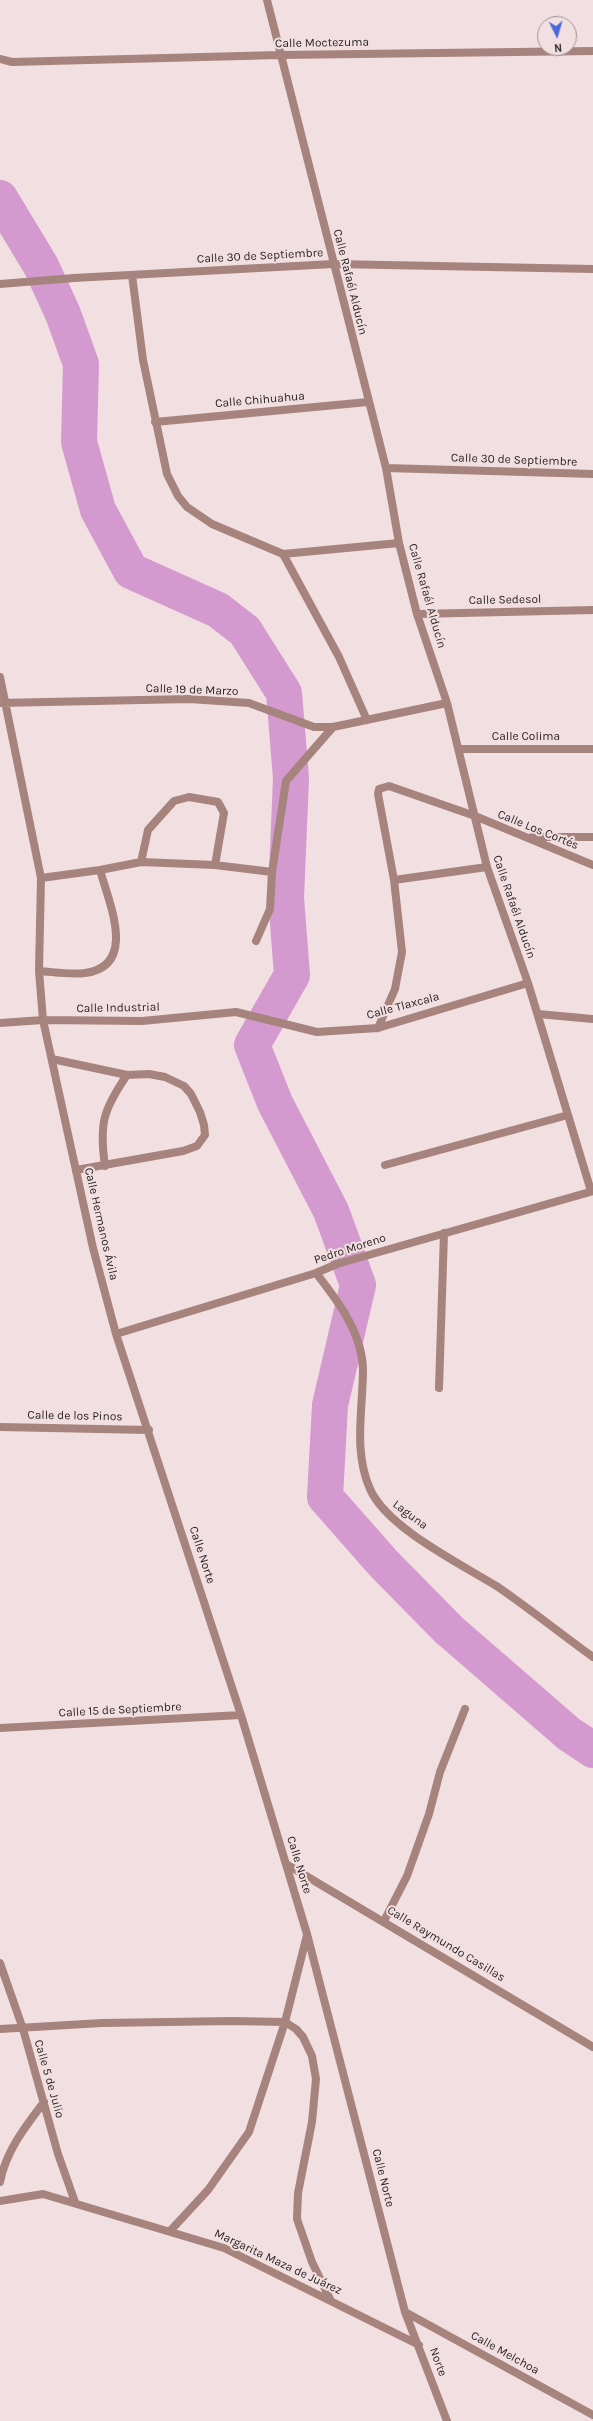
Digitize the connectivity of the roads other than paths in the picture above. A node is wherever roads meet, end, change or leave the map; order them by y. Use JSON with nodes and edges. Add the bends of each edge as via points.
{"nodes":[{"id":1,"x":267,"y":0,"type":"edge"},
{"id":2,"x":593,"y":51,"type":"edge"},
{"id":3,"x":280,"y":55,"type":"junction"},
{"id":4,"x":0,"y":59,"type":"edge"},
{"id":5,"x":333,"y":264,"type":"junction"},
{"id":6,"x":593,"y":269,"type":"edge"},
{"id":7,"x":132,"y":275,"type":"junction"},
{"id":8,"x":0,"y":284,"type":"edge"},
{"id":9,"x":368,"y":402,"type":"junction"},
{"id":10,"x":155,"y":422,"type":"junction"},
{"id":11,"x":386,"y":468,"type":"junction"},
{"id":12,"x":593,"y":474,"type":"edge"},
{"id":13,"x":399,"y":543,"type":"junction"},
{"id":14,"x":282,"y":554,"type":"junction"},
{"id":15,"x":593,"y":610,"type":"edge"},
{"id":16,"x":417,"y":614,"type":"junction"},
{"id":17,"x":0,"y":677,"type":"edge"},
{"id":18,"x":3,"y":703,"type":"edge"},
{"id":19,"x":447,"y":703,"type":"junction"},
{"id":20,"x":367,"y":720,"type":"junction"},
{"id":21,"x":333,"y":727,"type":"junction"},
{"id":22,"x":459,"y":749,"type":"junction"},
{"id":23,"x":593,"y":749,"type":"edge"},
{"id":24,"x":474,"y":816,"type":"junction"},
{"id":25,"x":527,"y":837,"type":"junction"},
{"id":26,"x":593,"y":837,"type":"edge"},
{"id":27,"x":141,"y":862,"type":"junction"},
{"id":28,"x":215,"y":865,"type":"junction"},
{"id":29,"x":593,"y":865,"type":"edge"},
{"id":30,"x":486,"y":867,"type":"junction"},
{"id":31,"x":100,"y":870,"type":"junction"},
{"id":32,"x":272,"y":872,"type":"junction"},
{"id":33,"x":41,"y":878,"type":"junction"},
{"id":34,"x":394,"y":880,"type":"junction"},
{"id":35,"x":256,"y":940,"type":"dead end"},
{"id":36,"x":39,"y":972,"type":"junction"},
{"id":37,"x":528,"y":983,"type":"junction"},
{"id":38,"x":236,"y":1012,"type":"joint"},
{"id":39,"x":538,"y":1014,"type":"junction"},
{"id":40,"x":593,"y":1019,"type":"edge"},
{"id":41,"x":43,"y":1020,"type":"junction"},
{"id":42,"x":0,"y":1023,"type":"edge"},
{"id":43,"x":378,"y":1028,"type":"junction"},
{"id":44,"x":52,"y":1059,"type":"junction"},
{"id":45,"x":127,"y":1075,"type":"junction"},
{"id":46,"x":568,"y":1115,"type":"junction"},
{"id":47,"x":385,"y":1165,"type":"dead end"},
{"id":48,"x":105,"y":1166,"type":"junction"},
{"id":49,"x":76,"y":1170,"type":"junction"},
{"id":50,"x":592,"y":1191,"type":"edge"},
{"id":51,"x":444,"y":1233,"type":"junction"},
{"id":52,"x":316,"y":1273,"type":"junction"},
{"id":53,"x":116,"y":1334,"type":"junction"},
{"id":54,"x":439,"y":1388,"type":"dead end"},
{"id":55,"x":0,"y":1427,"type":"edge"},
{"id":56,"x":149,"y":1430,"type":"junction"},
{"id":57,"x":593,"y":1657,"type":"edge"},
{"id":58,"x":465,"y":1709,"type":"dead end"},
{"id":59,"x":241,"y":1716,"type":"junction"},
{"id":60,"x":0,"y":1728,"type":"edge"},
{"id":61,"x":286,"y":1864,"type":"junction"},
{"id":62,"x":384,"y":1921,"type":"junction"},
{"id":63,"x":307,"y":1934,"type":"junction"},
{"id":64,"x":0,"y":1963,"type":"edge"},
{"id":65,"x":285,"y":2022,"type":"junction"},
{"id":66,"x":0,"y":2029,"type":"edge"},
{"id":67,"x":23,"y":2029,"type":"junction"},
{"id":68,"x":593,"y":2047,"type":"edge"},
{"id":69,"x":44,"y":2102,"type":"junction"},
{"id":70,"x":0,"y":2182,"type":"edge"},
{"id":71,"x":0,"y":2201,"type":"edge"},
{"id":72,"x":75,"y":2202,"type":"junction"},
{"id":73,"x":171,"y":2230,"type":"junction"},
{"id":74,"x":330,"y":2299,"type":"junction"},
{"id":75,"x":405,"y":2312,"type":"junction"},
{"id":76,"x":419,"y":2345,"type":"junction"},
{"id":77,"x":593,"y":2415,"type":"edge"},
{"id":78,"x":447,"y":2421,"type":"edge"}],
"edges":[{"from":1,"to":3,"type":"street","name":"Calle Rafaél Alducín"},
{"from":2,"to":3,"type":"street","name":"Calle Moctezuma"},
{"from":3,"to":4,"type":"street","name":"Calle Moctezuma","via":[[12,62]]},
{"from":3,"to":5,"type":"street","name":"Calle Rafaél Alducín"},
{"from":5,"to":6,"type":"street","name":"Calle 30 de Septiembre"},
{"from":5,"to":7,"type":"street","name":"Calle 30 de Septiembre"},
{"from":5,"to":9,"type":"street","name":"Calle Rafaél Alducín"},
{"from":7,"to":8,"type":"street","name":"Calle 30 de Septiembre"},
{"from":7,"to":10,"type":"street"},
{"from":9,"to":10,"type":"street","name":"Calle Chihuahua"},
{"from":9,"to":11,"type":"street","name":"Calle Rafaél Alducín"},
{"from":10,"to":14,"type":"street","via":[[167,474],[187,507],[212,524]]},
{"from":11,"to":12,"type":"street","name":"Calle 30 de Septiembre"},
{"from":11,"to":13,"type":"street","name":"Calle Rafaél Alducín"},
{"from":13,"to":14,"type":"street"},
{"from":13,"to":16,"type":"street","name":"Calle Rafaél Alducín"},
{"from":14,"to":20,"type":"street","via":[[339,657]]},
{"from":15,"to":16,"type":"street","name":"Calle Sedesol"},
{"from":16,"to":19,"type":"street","name":"Calle Rafaél Alducín"},
{"from":17,"to":18,"type":"street"},
{"from":18,"to":21,"type":"street","name":"Calle 19 de Marzo","via":[[189,699],[248,703],[314,726]]},
{"from":18,"to":33,"type":"street","name":"Calle Hermanos Ávila"},
{"from":19,"to":20,"type":"street","name":"Calle 19 de Marzo"},
{"from":19,"to":22,"type":"street","name":"Calle Rafaél Alducín"},
{"from":20,"to":21,"type":"street","name":"Calle 19 de Marzo"},
{"from":21,"to":32,"type":"street","via":[[286,781]]},
{"from":22,"to":23,"type":"street","name":"Calle Colima"},
{"from":22,"to":24,"type":"street","name":"Calle Rafaél Alducín"},
{"from":24,"to":25,"type":"street","name":"Calle Los Cortés"},
{"from":24,"to":30,"type":"street","name":"Calle Rafaél Alducín"},
{"from":24,"to":34,"type":"street","name":"Calle Los Cortés","via":[[389,786],[379,789],[378,798]]},
{"from":25,"to":26,"type":"street"},
{"from":25,"to":29,"type":"street","name":"Calle Los Cortés"},
{"from":27,"to":28,"type":"street"},
{"from":27,"to":28,"type":"street","via":[[148,830],[174,801],[189,797],[218,802],[222,807],[224,813]]},
{"from":27,"to":31,"type":"street"},
{"from":28,"to":32,"type":"street"},
{"from":30,"to":34,"type":"street"},
{"from":30,"to":37,"type":"street","name":"Calle Rafaél Alducín"},
{"from":31,"to":33,"type":"street"},
{"from":31,"to":36,"type":"street","via":[[118,935],[114,958],[102,968],[85,973]]},
{"from":32,"to":35,"type":"street","via":[[270,909]]},
{"from":33,"to":36,"type":"street","name":"Calle Hermanos Ávila"},
{"from":34,"to":43,"type":"street","via":[[402,952],[394,989]]},
{"from":36,"to":41,"type":"street","name":"Calle Hermanos Ávila"},
{"from":37,"to":39,"type":"street","name":"Calle Rafaél Alducín"},
{"from":37,"to":43,"type":"street","name":"Calle Tlaxcala"},
{"from":38,"to":41,"type":"street","name":"Calle Industrial","via":[[142,1021]]},
{"from":38,"to":43,"type":"street","name":"Calle Tlaxcala","via":[[317,1032]]},
{"from":39,"to":40,"type":"street"},
{"from":39,"to":46,"type":"street","name":"Calle Rafaél Alducín"},
{"from":41,"to":42,"type":"street","name":"Calle Industrial"},
{"from":41,"to":44,"type":"street","name":"Calle Hermanos Ávila"},
{"from":44,"to":45,"type":"street"},
{"from":44,"to":49,"type":"street","name":"Calle Hermanos Ávila"},
{"from":45,"to":48,"type":"street","via":[[106,1109],[102,1125]]},
{"from":45,"to":48,"type":"street","via":[[149,1074],[165,1077],[184,1086],[200,1112],[204,1136],[197,1146],[183,1151]]},
{"from":46,"to":47,"type":"street"},
{"from":46,"to":50,"type":"street","name":"Calle Rafaél Alducín"},
{"from":48,"to":49,"type":"street"},
{"from":49,"to":53,"type":"street","name":"Calle Hermanos Ávila"},
{"from":50,"to":51,"type":"street","name":"Pedro Moreno"},
{"from":51,"to":52,"type":"street","name":"Pedro Moreno","via":[[337,1264]]},
{"from":51,"to":54,"type":"street"},
{"from":52,"to":53,"type":"street","name":"Pedro Moreno"},
{"from":52,"to":57,"type":"street","name":"Laguna","via":[[335,1298],[357,1340],[363,1368],[361,1453],[365,1474],[378,1504],[404,1526],[499,1588]]},
{"from":53,"to":56,"type":"street","name":"Calle Hermanos Ávila"},
{"from":55,"to":56,"type":"street","name":"Calle de los Pinos"},
{"from":56,"to":59,"type":"street","name":"Calle Norte"},
{"from":58,"to":62,"type":"street","via":[[440,1772],[427,1821],[407,1876]]},
{"from":59,"to":60,"type":"street","name":"Calle 15 de Septiembre"},
{"from":59,"to":61,"type":"street","name":"Calle Norte"},
{"from":61,"to":62,"type":"street","name":"Calle Raymundo Casillas"},
{"from":61,"to":63,"type":"street","name":"Calle Norte"},
{"from":62,"to":68,"type":"street","name":"Calle Raymundo Casillas"},
{"from":63,"to":65,"type":"street"},
{"from":63,"to":75,"type":"street","name":"Calle Norte"},
{"from":64,"to":67,"type":"street","name":"Calle 5 de Julio"},
{"from":65,"to":67,"type":"street","via":[[102,2023]]},
{"from":65,"to":73,"type":"street","via":[[249,2132],[208,2190]]},
{"from":65,"to":74,"type":"street","via":[[303,2037],[312,2056],[316,2080],[312,2122],[298,2193],[297,2218],[312,2262]]},
{"from":66,"to":67,"type":"street"},
{"from":67,"to":69,"type":"street","name":"Calle 5 de Julio"},
{"from":69,"to":70,"type":"street","via":[[10,2151],[3,2166]]},
{"from":69,"to":72,"type":"street","name":"Calle 5 de Julio","via":[[58,2154]]},
{"from":71,"to":72,"type":"street","name":"Margarita Maza de Juárez","via":[[43,2194]]},
{"from":72,"to":73,"type":"street","name":"Margarita Maza de Juárez","via":[[108,2214]]},
{"from":73,"to":74,"type":"street","name":"Margarita Maza de Juárez","via":[[224,2248]]},
{"from":74,"to":76,"type":"street","name":"Margarita Maza de Juárez"},
{"from":75,"to":76,"type":"street","name":"Norte"},
{"from":75,"to":77,"type":"street","name":"Calle Melchoa"},
{"from":76,"to":78,"type":"street","name":"Norte"}]}
